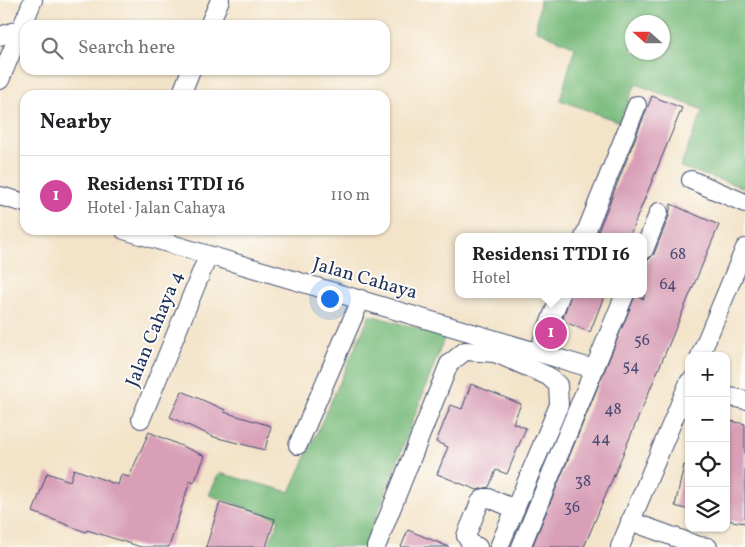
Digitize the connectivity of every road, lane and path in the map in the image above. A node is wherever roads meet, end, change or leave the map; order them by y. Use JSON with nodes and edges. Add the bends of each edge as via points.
{"nodes":[{"id":1,"x":33,"y":0,"type":"edge"},
{"id":2,"x":220,"y":0,"type":"edge"},
{"id":3,"x":25,"y":20,"type":"edge"},
{"id":4,"x":211,"y":20,"type":"edge"},
{"id":5,"x":20,"y":29,"type":"edge"},
{"id":6,"x":20,"y":30,"type":"edge"},
{"id":7,"x":0,"y":36,"type":"edge"},
{"id":8,"x":5,"y":51,"type":"edge"},
{"id":9,"x":189,"y":75,"type":"edge"},
{"id":10,"x":0,"y":80,"type":"edge"},
{"id":11,"x":183,"y":90,"type":"edge"},
{"id":12,"x":637,"y":105,"type":"dead end"},
{"id":13,"x":691,"y":180,"type":"dead end"},
{"id":14,"x":0,"y":196,"type":"edge"},
{"id":15,"x":20,"y":202,"type":"edge"},
{"id":16,"x":745,"y":203,"type":"edge"},
{"id":17,"x":659,"y":212,"type":"dead end"},
{"id":18,"x":586,"y":233,"type":"edge"},
{"id":19,"x":141,"y":235,"type":"edge"},
{"id":20,"x":647,"y":242,"type":"edge"},
{"id":21,"x":745,"y":248,"type":"edge"},
{"id":22,"x":208,"y":256,"type":"junction"},
{"id":23,"x":559,"y":298,"type":"edge"},
{"id":24,"x":623,"y":298,"type":"edge"},
{"id":25,"x":361,"y":299,"type":"junction"},
{"id":26,"x":538,"y":352,"type":"junction"},
{"id":27,"x":702,"y":352,"type":"edge"},
{"id":28,"x":594,"y":369,"type":"junction"},
{"id":29,"x":685,"y":393,"type":"edge"},
{"id":30,"x":730,"y":397,"type":"edge"},
{"id":31,"x":745,"y":400,"type":"edge"},
{"id":32,"x":142,"y":419,"type":"dead end"},
{"id":33,"x":298,"y":445,"type":"dead end"},
{"id":34,"x":516,"y":508,"type":"junction"},
{"id":35,"x":630,"y":521,"type":"junction"},
{"id":36,"x":376,"y":547,"type":"edge"},
{"id":37,"x":478,"y":547,"type":"edge"},
{"id":38,"x":499,"y":547,"type":"edge"},
{"id":39,"x":521,"y":547,"type":"edge"},
{"id":40,"x":620,"y":547,"type":"edge"},
{"id":41,"x":708,"y":547,"type":"edge"}],
"edges":[{"from":1,"to":3,"type":"street"},
{"from":2,"to":4,"type":"street"},
{"from":5,"to":7,"type":"street"},
{"from":6,"to":8,"type":"street"},
{"from":8,"to":10,"type":"street"},
{"from":9,"to":11,"type":"street"},
{"from":12,"to":18,"type":"street"},
{"from":13,"to":16,"type":"street"},
{"from":14,"to":15,"type":"street"},
{"from":17,"to":20,"type":"street"},
{"from":19,"to":22,"type":"street","name":"Jalan Cahaya"},
{"from":21,"to":27,"type":"street"},
{"from":22,"to":25,"type":"street","name":"Jalan Cahaya"},
{"from":22,"to":32,"type":"street","name":"Jalan Cahaya 4"},
{"from":23,"to":26,"type":"street"},
{"from":24,"to":28,"type":"street"},
{"from":25,"to":26,"type":"street","name":"Jalan Cahaya"},
{"from":25,"to":33,"type":"street"},
{"from":26,"to":28,"type":"street","name":"Jalan Cahaya"},
{"from":28,"to":39,"type":"street"},
{"from":29,"to":35,"type":"street"},
{"from":30,"to":31,"type":"street"},
{"from":34,"to":36,"type":"street","via":[[559,405],[558,385],[548,376],[495,353],[465,351],[449,364]]},
{"from":34,"to":37,"type":"street","via":[[489,498],[480,502],[466,536],[471,544]]},
{"from":34,"to":38,"type":"street"},
{"from":35,"to":40,"type":"street"},
{"from":35,"to":41,"type":"street"}]}
